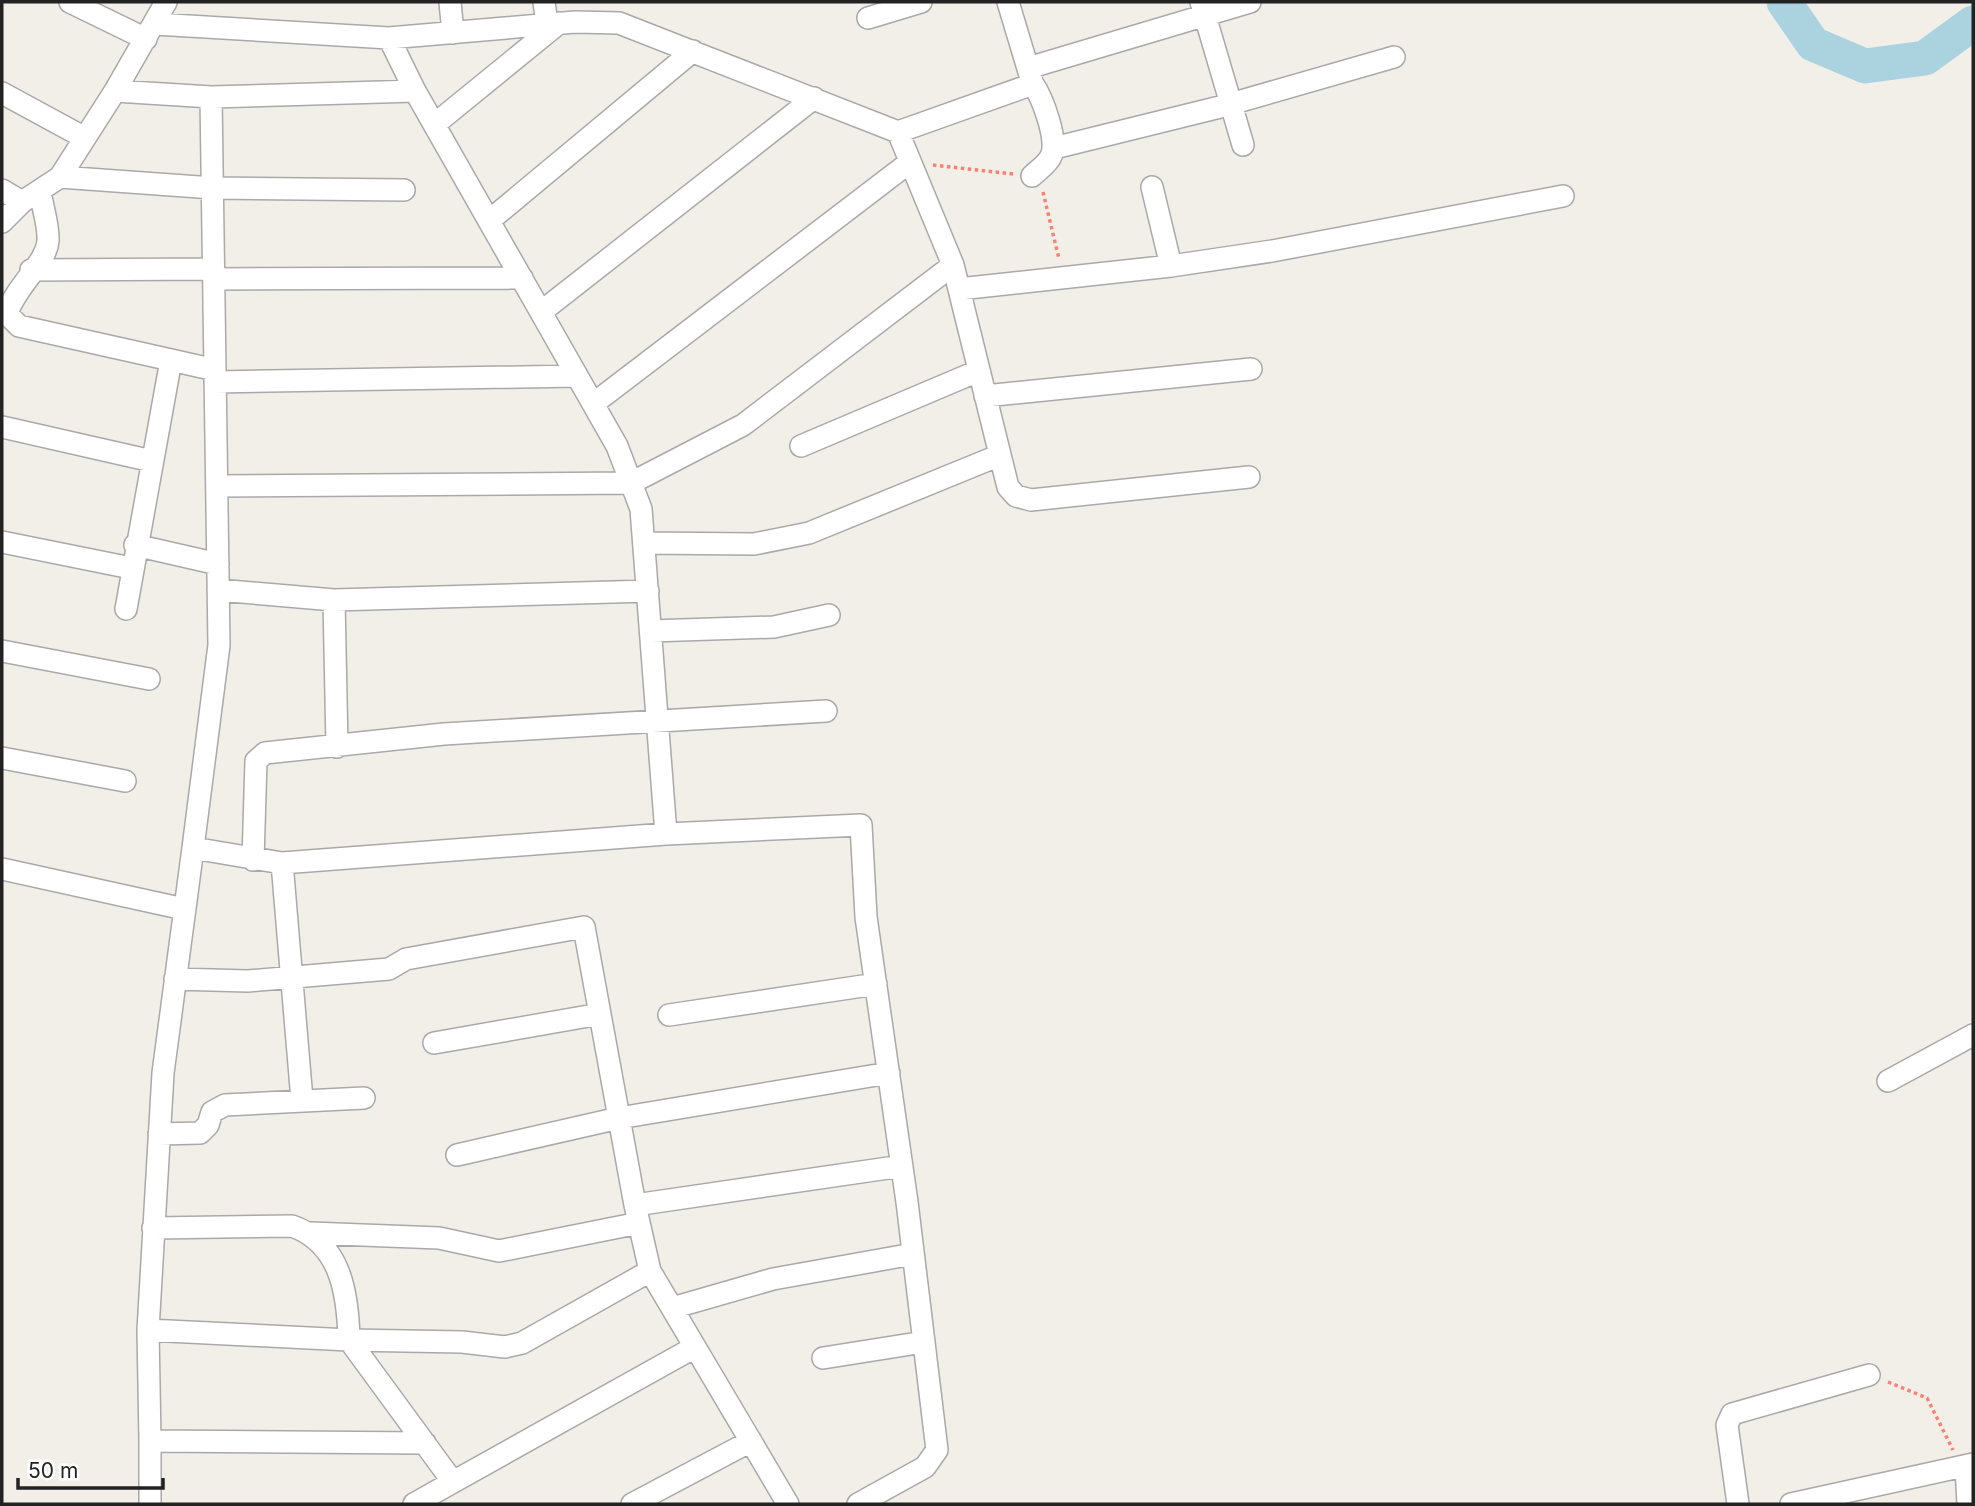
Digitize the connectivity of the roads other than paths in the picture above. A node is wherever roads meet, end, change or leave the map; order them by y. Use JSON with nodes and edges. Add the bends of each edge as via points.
{"nodes":[{"id":1,"x":70,"y":2,"type":"edge"},
{"id":2,"x":166,"y":2,"type":"edge"},
{"id":3,"x":450,"y":2,"type":"edge"},
{"id":4,"x":544,"y":2,"type":"edge"},
{"id":5,"x":921,"y":2,"type":"edge"},
{"id":6,"x":1008,"y":2,"type":"edge"},
{"id":7,"x":1250,"y":2,"type":"edge"},
{"id":8,"x":1202,"y":8,"type":"edge"},
{"id":9,"x":868,"y":18,"type":"dead end"},
{"id":10,"x":553,"y":24,"type":"junction"},
{"id":11,"x":150,"y":32,"type":"junction"},
{"id":12,"x":453,"y":33,"type":"junction"},
{"id":13,"x":389,"y":38,"type":"junction"},
{"id":14,"x":693,"y":51,"type":"junction"},
{"id":15,"x":1394,"y":57,"type":"dead end"},
{"id":16,"x":1030,"y":76,"type":"junction"},
{"id":17,"x":115,"y":91,"type":"junction"},
{"id":18,"x":415,"y":91,"type":"junction"},
{"id":19,"x":2,"y":93,"type":"edge"},
{"id":20,"x":211,"y":97,"type":"junction"},
{"id":21,"x":814,"y":98,"type":"junction"},
{"id":22,"x":1230,"y":103,"type":"junction"},
{"id":23,"x":435,"y":124,"type":"junction"},
{"id":24,"x":898,"y":132,"type":"junction"},
{"id":25,"x":85,"y":138,"type":"junction"},
{"id":26,"x":1242,"y":145,"type":"dead end"},
{"id":27,"x":1054,"y":148,"type":"junction"},
{"id":28,"x":911,"y":162,"type":"junction"},
{"id":29,"x":1032,"y":176,"type":"road end"},
{"id":30,"x":60,"y":177,"type":"junction"},
{"id":31,"x":1152,"y":187,"type":"dead end"},
{"id":32,"x":213,"y":188,"type":"junction"},
{"id":33,"x":2,"y":190,"type":"edge"},
{"id":34,"x":404,"y":190,"type":"dead end"},
{"id":35,"x":31,"y":196,"type":"junction"},
{"id":36,"x":1563,"y":196,"type":"dead end"},
{"id":37,"x":490,"y":220,"type":"junction"},
{"id":38,"x":2,"y":222,"type":"edge"},
{"id":39,"x":953,"y":265,"type":"junction"},
{"id":40,"x":1171,"y":266,"type":"junction"},
{"id":41,"x":32,"y":270,"type":"junction"},
{"id":42,"x":214,"y":274,"type":"junction"},
{"id":43,"x":522,"y":278,"type":"junction"},
{"id":44,"x":959,"y":289,"type":"junction"},
{"id":45,"x":541,"y":312,"type":"junction"},
{"id":46,"x":4,"y":315,"type":"edge"},
{"id":47,"x":171,"y":360,"type":"junction"},
{"id":48,"x":1251,"y":369,"type":"dead end"},
{"id":49,"x":978,"y":371,"type":"junction"},
{"id":50,"x":215,"y":376,"type":"junction"},
{"id":51,"x":577,"y":376,"type":"junction"},
{"id":52,"x":985,"y":396,"type":"junction"},
{"id":53,"x":593,"y":404,"type":"junction"},
{"id":54,"x":2,"y":427,"type":"edge"},
{"id":55,"x":802,"y":446,"type":"dead end"},
{"id":56,"x":1000,"y":455,"type":"junction"},
{"id":57,"x":152,"y":461,"type":"junction"},
{"id":58,"x":1249,"y":477,"type":"dead end"},
{"id":59,"x":631,"y":483,"type":"junction"},
{"id":60,"x":217,"y":486,"type":"junction"},
{"id":61,"x":2,"y":542,"type":"edge"},
{"id":62,"x":644,"y":543,"type":"junction"},
{"id":63,"x":135,"y":545,"type":"junction"},
{"id":64,"x":218,"y":564,"type":"junction"},
{"id":65,"x":131,"y":568,"type":"junction"},
{"id":66,"x":218,"y":590,"type":"junction"},
{"id":67,"x":648,"y":591,"type":"junction"},
{"id":68,"x":334,"y":600,"type":"junction"},
{"id":69,"x":126,"y":608,"type":"dead end"},
{"id":70,"x":829,"y":615,"type":"dead end"},
{"id":71,"x":651,"y":631,"type":"junction"},
{"id":72,"x":2,"y":651,"type":"edge"},
{"id":73,"x":149,"y":679,"type":"dead end"},
{"id":74,"x":826,"y":711,"type":"dead end"},
{"id":75,"x":657,"y":723,"type":"junction"},
{"id":76,"x":337,"y":747,"type":"junction"},
{"id":77,"x":2,"y":758,"type":"edge"},
{"id":78,"x":125,"y":781,"type":"dead end"},
{"id":79,"x":666,"y":834,"type":"junction"},
{"id":80,"x":193,"y":848,"type":"junction"},
{"id":81,"x":253,"y":860,"type":"junction"},
{"id":82,"x":282,"y":863,"type":"junction"},
{"id":83,"x":2,"y":869,"type":"edge"},
{"id":84,"x":184,"y":909,"type":"junction"},
{"id":85,"x":293,"y":978,"type":"junction"},
{"id":86,"x":175,"y":979,"type":"junction"},
{"id":87,"x":876,"y":984,"type":"junction"},
{"id":88,"x":600,"y":1014,"type":"junction"},
{"id":89,"x":669,"y":1016,"type":"dead end"},
{"id":90,"x":1973,"y":1035,"type":"edge"},
{"id":91,"x":434,"y":1043,"type":"dead end"},
{"id":92,"x":888,"y":1073,"type":"junction"},
{"id":93,"x":1888,"y":1081,"type":"dead end"},
{"id":94,"x":364,"y":1098,"type":"dead end"},
{"id":95,"x":302,"y":1100,"type":"junction"},
{"id":96,"x":619,"y":1118,"type":"junction"},
{"id":97,"x":159,"y":1134,"type":"junction"},
{"id":98,"x":457,"y":1155,"type":"dead end"},
{"id":99,"x":902,"y":1166,"type":"junction"},
{"id":100,"x":637,"y":1214,"type":"junction"},
{"id":101,"x":153,"y":1228,"type":"junction"},
{"id":102,"x":311,"y":1233,"type":"junction"},
{"id":103,"x":913,"y":1254,"type":"junction"},
{"id":104,"x":650,"y":1271,"type":"junction"},
{"id":105,"x":672,"y":1308,"type":"junction"},
{"id":106,"x":148,"y":1330,"type":"junction"},
{"id":107,"x":349,"y":1340,"type":"junction"},
{"id":108,"x":924,"y":1342,"type":"junction"},
{"id":109,"x":695,"y":1347,"type":"junction"},
{"id":110,"x":823,"y":1358,"type":"dead end"},
{"id":111,"x":1869,"y":1375,"type":"road end"},
{"id":112,"x":150,"y":1441,"type":"junction"},
{"id":113,"x":751,"y":1441,"type":"junction"},
{"id":114,"x":425,"y":1443,"type":"junction"},
{"id":115,"x":1970,"y":1466,"type":"edge"},
{"id":116,"x":453,"y":1482,"type":"junction"},
{"id":117,"x":150,"y":1504,"type":"edge"},
{"id":118,"x":414,"y":1504,"type":"edge"},
{"id":119,"x":632,"y":1504,"type":"edge"},
{"id":120,"x":788,"y":1504,"type":"edge"},
{"id":121,"x":858,"y":1504,"type":"edge"},
{"id":122,"x":1738,"y":1504,"type":"edge"},
{"id":123,"x":1791,"y":1504,"type":"edge"},
{"id":124,"x":1968,"y":1504,"type":"edge"}],
"edges":[{"from":1,"to":11,"type":"street"},
{"from":2,"to":11,"type":"street"},
{"from":3,"to":12,"type":"street"},
{"from":4,"to":10,"type":"street"},
{"from":5,"to":9,"type":"street"},
{"from":6,"to":16,"type":"street"},
{"from":7,"to":8,"type":"street"},
{"from":8,"to":16,"type":"street"},
{"from":8,"to":22,"type":"street"},
{"from":10,"to":12,"type":"street"},
{"from":10,"to":14,"type":"street","via":[[619,23]]},
{"from":10,"to":23,"type":"street"},
{"from":11,"to":13,"type":"street"},
{"from":11,"to":17,"type":"street"},
{"from":12,"to":13,"type":"street"},
{"from":13,"to":18,"type":"street"},
{"from":14,"to":21,"type":"street"},
{"from":14,"to":37,"type":"street"},
{"from":15,"to":22,"type":"street"},
{"from":16,"to":24,"type":"street"},
{"from":16,"to":27,"type":"street","via":[[1042,97]]},
{"from":17,"to":20,"type":"street"},
{"from":17,"to":25,"type":"street"},
{"from":18,"to":20,"type":"street"},
{"from":18,"to":23,"type":"street"},
{"from":19,"to":25,"type":"street"},
{"from":20,"to":32,"type":"street"},
{"from":21,"to":24,"type":"street"},
{"from":21,"to":45,"type":"street"},
{"from":22,"to":26,"type":"street"},
{"from":22,"to":27,"type":"street"},
{"from":23,"to":37,"type":"street"},
{"from":24,"to":28,"type":"street"},
{"from":25,"to":30,"type":"street"},
{"from":27,"to":29,"type":"street","via":[[1051,159]]},
{"from":28,"to":39,"type":"street"},
{"from":28,"to":53,"type":"street"},
{"from":30,"to":32,"type":"street"},
{"from":30,"to":35,"type":"street"},
{"from":31,"to":40,"type":"street"},
{"from":32,"to":34,"type":"street"},
{"from":32,"to":42,"type":"street"},
{"from":33,"to":35,"type":"street"},
{"from":35,"to":38,"type":"street"},
{"from":35,"to":41,"type":"street","via":[[48,242]]},
{"from":36,"to":40,"type":"street"},
{"from":37,"to":43,"type":"street"},
{"from":39,"to":44,"type":"street"},
{"from":39,"to":59,"type":"street","via":[[743,425]]},
{"from":40,"to":44,"type":"street"},
{"from":41,"to":42,"type":"street"},
{"from":41,"to":46,"type":"street"},
{"from":42,"to":43,"type":"street"},
{"from":42,"to":50,"type":"street"},
{"from":43,"to":45,"type":"street"},
{"from":44,"to":49,"type":"street"},
{"from":45,"to":51,"type":"street"},
{"from":46,"to":47,"type":"street","via":[[19,326]]},
{"from":47,"to":50,"type":"street"},
{"from":47,"to":57,"type":"street"},
{"from":48,"to":52,"type":"street"},
{"from":49,"to":52,"type":"street"},
{"from":49,"to":55,"type":"street"},
{"from":50,"to":51,"type":"street"},
{"from":50,"to":60,"type":"street"},
{"from":51,"to":53,"type":"street"},
{"from":52,"to":56,"type":"street"},
{"from":53,"to":59,"type":"street"},
{"from":54,"to":57,"type":"street"},
{"from":56,"to":58,"type":"street","via":[[1008,487],[1016,496],[1031,499]]},
{"from":56,"to":62,"type":"street","via":[[809,533],[754,544]]},
{"from":57,"to":63,"type":"street"},
{"from":59,"to":60,"type":"street"},
{"from":59,"to":62,"type":"street","via":[[642,509]]},
{"from":60,"to":64,"type":"street"},
{"from":61,"to":65,"type":"street"},
{"from":62,"to":67,"type":"street"},
{"from":63,"to":64,"type":"street"},
{"from":63,"to":65,"type":"street"},
{"from":64,"to":66,"type":"street"},
{"from":65,"to":69,"type":"street"},
{"from":66,"to":68,"type":"street"},
{"from":66,"to":80,"type":"street","via":[[219,646]]},
{"from":67,"to":68,"type":"street"},
{"from":67,"to":71,"type":"street"},
{"from":68,"to":76,"type":"street"},
{"from":70,"to":71,"type":"street","via":[[774,627]]},
{"from":71,"to":75,"type":"street"},
{"from":72,"to":73,"type":"street"},
{"from":74,"to":75,"type":"street"},
{"from":75,"to":76,"type":"street","via":[[444,734]]},
{"from":75,"to":79,"type":"street"},
{"from":76,"to":81,"type":"street","via":[[276,750],[256,761]]},
{"from":77,"to":78,"type":"street"},
{"from":79,"to":82,"type":"street"},
{"from":79,"to":87,"type":"street","via":[[860,825]]},
{"from":80,"to":81,"type":"street"},
{"from":80,"to":84,"type":"street"},
{"from":81,"to":82,"type":"street"},
{"from":82,"to":85,"type":"street"},
{"from":83,"to":84,"type":"street"},
{"from":84,"to":86,"type":"street"},
{"from":85,"to":86,"type":"street"},
{"from":85,"to":88,"type":"street","via":[[389,970],[405,959],[584,927]]},
{"from":85,"to":95,"type":"street"},
{"from":86,"to":97,"type":"street"},
{"from":87,"to":89,"type":"street"},
{"from":87,"to":92,"type":"street"},
{"from":88,"to":91,"type":"street"},
{"from":88,"to":96,"type":"street"},
{"from":90,"to":93,"type":"street"},
{"from":92,"to":96,"type":"street"},
{"from":92,"to":99,"type":"street"},
{"from":94,"to":95,"type":"street"},
{"from":95,"to":97,"type":"street","via":[[225,1105],[212,1112],[200,1133]]},
{"from":96,"to":98,"type":"street"},
{"from":96,"to":100,"type":"street"},
{"from":97,"to":101,"type":"street"},
{"from":99,"to":100,"type":"street"},
{"from":99,"to":103,"type":"street"},
{"from":100,"to":102,"type":"street","via":[[499,1251],[439,1238]]},
{"from":100,"to":104,"type":"street"},
{"from":101,"to":102,"type":"street","via":[[292,1226]]},
{"from":101,"to":106,"type":"street"},
{"from":102,"to":107,"type":"street","via":[[343,1278]]},
{"from":103,"to":105,"type":"street","via":[[773,1279]]},
{"from":103,"to":108,"type":"street"},
{"from":104,"to":105,"type":"street"},
{"from":104,"to":107,"type":"street","via":[[522,1343],[505,1347]]},
{"from":105,"to":109,"type":"street"},
{"from":106,"to":107,"type":"street"},
{"from":106,"to":112,"type":"street"},
{"from":107,"to":114,"type":"street"},
{"from":108,"to":110,"type":"street"},
{"from":108,"to":121,"type":"street","via":[[937,1450],[925,1467]]},
{"from":109,"to":113,"type":"street"},
{"from":109,"to":116,"type":"street"},
{"from":111,"to":122,"type":"street","via":[[1732,1414],[1727,1425]]},
{"from":112,"to":114,"type":"street"},
{"from":112,"to":117,"type":"street"},
{"from":113,"to":119,"type":"street"},
{"from":113,"to":120,"type":"street"},
{"from":114,"to":116,"type":"street"},
{"from":115,"to":123,"type":"street"},
{"from":115,"to":124,"type":"street"},
{"from":116,"to":118,"type":"street"}]}
